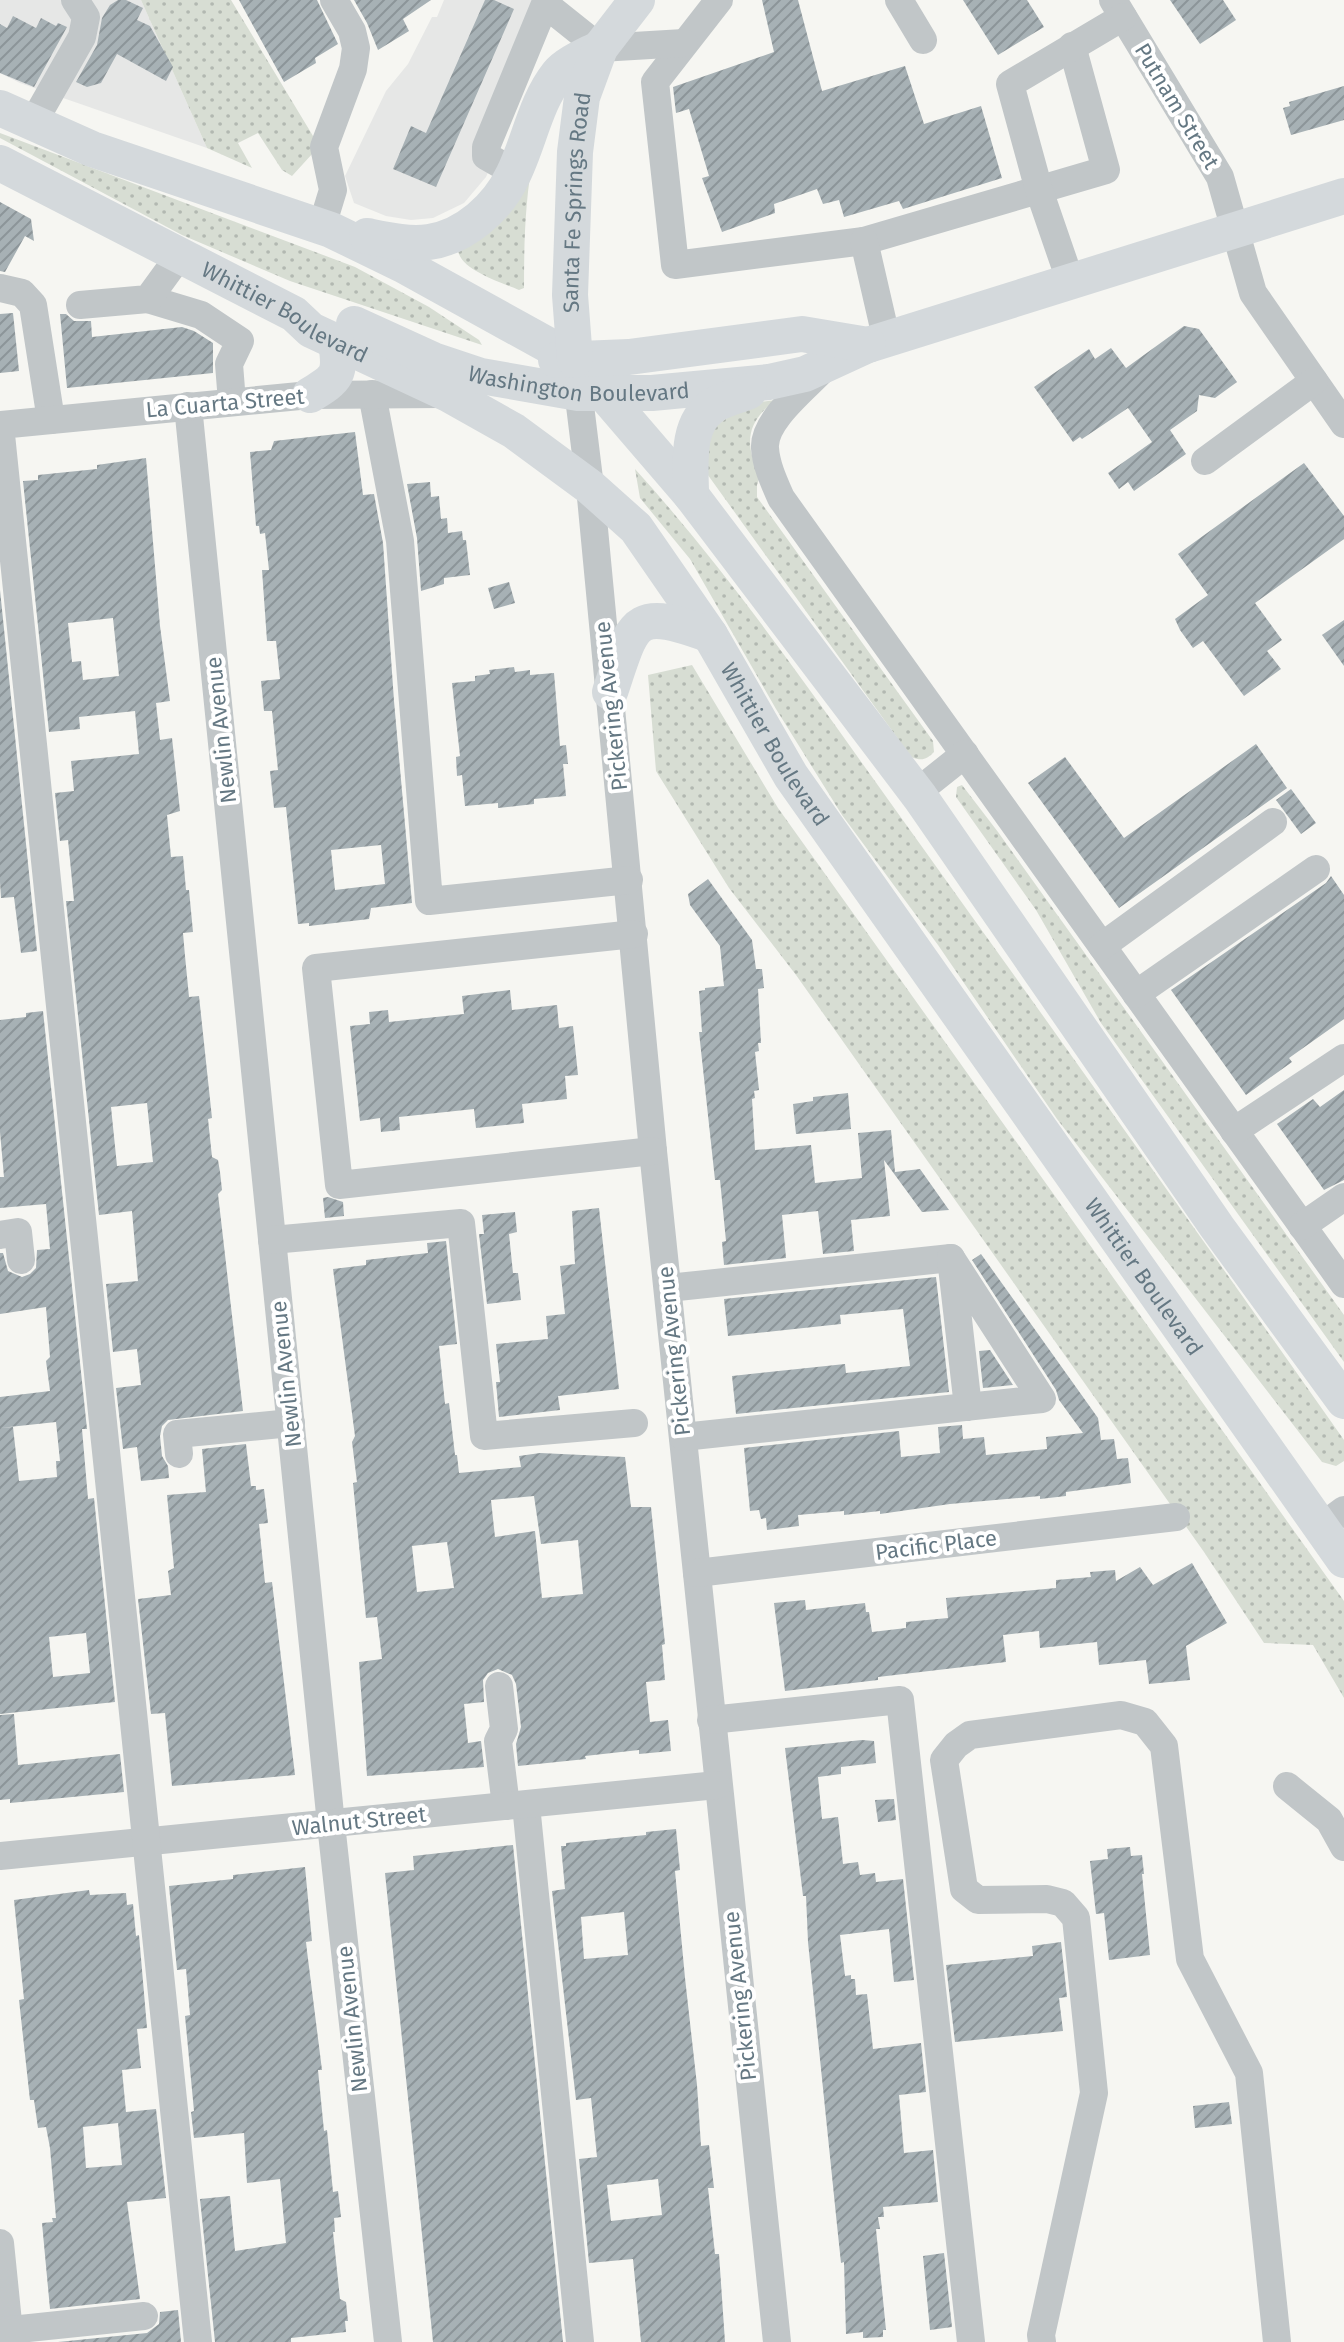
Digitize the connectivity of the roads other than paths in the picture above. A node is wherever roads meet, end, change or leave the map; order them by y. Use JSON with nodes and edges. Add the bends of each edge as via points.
{"nodes":[{"id":1,"x":75,"y":0,"type":"edge"},
{"id":2,"x":334,"y":0,"type":"edge"},
{"id":3,"x":601,"y":0,"type":"edge"},
{"id":4,"x":637,"y":0,"type":"edge"},
{"id":5,"x":719,"y":0,"type":"edge"},
{"id":6,"x":899,"y":0,"type":"edge"},
{"id":7,"x":1118,"y":9,"type":"edge"},
{"id":8,"x":923,"y":40,"type":"dead end"},
{"id":9,"x":684,"y":43,"type":"junction"},
{"id":10,"x":1072,"y":46,"type":"junction"},
{"id":11,"x":600,"y":48,"type":"junction"},
{"id":12,"x":0,"y":108,"type":"edge"},
{"id":13,"x":33,"y":123,"type":"junction"},
{"id":14,"x":0,"y":163,"type":"edge"},
{"id":15,"x":514,"y":172,"type":"junction"},
{"id":16,"x":1039,"y":190,"type":"junction"},
{"id":17,"x":1344,"y":196,"type":"edge"},
{"id":18,"x":326,"y":228,"type":"junction"},
{"id":19,"x":1234,"y":232,"type":"junction"},
{"id":20,"x":864,"y":241,"type":"junction"},
{"id":21,"x":180,"y":255,"type":"junction"},
{"id":22,"x":1071,"y":283,"type":"junction"},
{"id":23,"x":0,"y":288,"type":"edge"},
{"id":24,"x":148,"y":299,"type":"junction"},
{"id":25,"x":80,"y":305,"type":"dead end"},
{"id":26,"x":344,"y":332,"type":"junction"},
{"id":27,"x":878,"y":343,"type":"junction"},
{"id":28,"x":832,"y":361,"type":"junction"},
{"id":29,"x":1314,"y":381,"type":"junction"},
{"id":30,"x":585,"y":382,"type":"junction"},
{"id":31,"x":769,"y":382,"type":"junction"},
{"id":32,"x":372,"y":394,"type":"junction"},
{"id":33,"x":310,"y":395,"type":"junction"},
{"id":34,"x":450,"y":395,"type":"junction"},
{"id":35,"x":232,"y":402,"type":"junction"},
{"id":36,"x":188,"y":406,"type":"junction"},
{"id":37,"x":51,"y":420,"type":"junction"},
{"id":38,"x":1344,"y":424,"type":"edge"},
{"id":39,"x":0,"y":425,"type":"edge"},
{"id":40,"x":1205,"y":461,"type":"dead end"},
{"id":41,"x":590,"y":487,"type":"junction"},
{"id":42,"x":691,"y":495,"type":"junction"},
{"id":43,"x":710,"y":635,"type":"junction"},
{"id":44,"x":610,"y":692,"type":"junction"},
{"id":45,"x":965,"y":754,"type":"junction"},
{"id":46,"x":916,"y":793,"type":"junction"},
{"id":47,"x":1273,"y":822,"type":"dead end"},
{"id":48,"x":1316,"y":869,"type":"dead end"},
{"id":49,"x":629,"y":880,"type":"junction"},
{"id":50,"x":634,"y":934,"type":"junction"},
{"id":51,"x":1102,"y":946,"type":"junction"},
{"id":52,"x":1136,"y":994,"type":"junction"},
{"id":53,"x":1344,"y":1058,"type":"edge"},
{"id":54,"x":1234,"y":1131,"type":"junction"},
{"id":55,"x":653,"y":1151,"type":"junction"},
{"id":56,"x":1344,"y":1197,"type":"edge"},
{"id":57,"x":1302,"y":1226,"type":"junction"},
{"id":58,"x":0,"y":1235,"type":"edge"},
{"id":59,"x":272,"y":1240,"type":"junction"},
{"id":60,"x":951,"y":1258,"type":"junction"},
{"id":61,"x":21,"y":1260,"type":"dead end"},
{"id":62,"x":1344,"y":1284,"type":"edge"},
{"id":63,"x":668,"y":1288,"type":"junction"},
{"id":64,"x":1344,"y":1401,"type":"edge"},
{"id":65,"x":968,"y":1407,"type":"junction"},
{"id":66,"x":291,"y":1423,"type":"junction"},
{"id":67,"x":634,"y":1423,"type":"dead end"},
{"id":68,"x":683,"y":1437,"type":"junction"},
{"id":69,"x":179,"y":1454,"type":"dead end"},
{"id":70,"x":1176,"y":1517,"type":"dead end"},
{"id":71,"x":1332,"y":1519,"type":"edge"},
{"id":72,"x":1344,"y":1560,"type":"edge"},
{"id":73,"x":697,"y":1573,"type":"junction"},
{"id":74,"x":499,"y":1686,"type":"dead end"},
{"id":75,"x":711,"y":1720,"type":"junction"},
{"id":76,"x":717,"y":1785,"type":"junction"},
{"id":77,"x":1287,"y":1786,"type":"dead end"},
{"id":78,"x":516,"y":1806,"type":"junction"},
{"id":79,"x":331,"y":1824,"type":"junction"},
{"id":80,"x":147,"y":1843,"type":"junction"},
{"id":81,"x":1344,"y":1847,"type":"edge"},
{"id":82,"x":0,"y":1856,"type":"edge"},
{"id":83,"x":0,"y":2243,"type":"edge"},
{"id":84,"x":144,"y":2316,"type":"dead end"},
{"id":85,"x":6,"y":2334,"type":"edge"},
{"id":86,"x":1041,"y":2339,"type":"edge"},
{"id":87,"x":198,"y":2342,"type":"edge"},
{"id":88,"x":388,"y":2342,"type":"edge"},
{"id":89,"x":580,"y":2342,"type":"edge"},
{"id":90,"x":777,"y":2342,"type":"edge"},
{"id":91,"x":971,"y":2342,"type":"edge"},
{"id":92,"x":1277,"y":2342,"type":"edge"}],
"edges":[{"from":1,"to":13,"type":"street","via":[[86,17],[82,37]]},
{"from":2,"to":18,"type":"street","via":[[356,48],[324,147],[333,190]]},
{"from":3,"to":11,"type":"main road","name":"Santa Fe Springs Road"},
{"from":4,"to":11,"type":"main road","name":"Santa Fe Springs Road"},
{"from":5,"to":9,"type":"street"},
{"from":6,"to":8,"type":"street"},
{"from":7,"to":10,"type":"street"},
{"from":7,"to":19,"type":"street","name":"Putnam Street","via":[[1220,177]]},
{"from":9,"to":11,"type":"street"},
{"from":9,"to":20,"type":"street","via":[[655,82],[675,265]]},
{"from":10,"to":16,"type":"street","via":[[1010,84]]},
{"from":10,"to":16,"type":"street","via":[[1106,170]]},
{"from":11,"to":15,"type":"main road","via":[[559,72]]},
{"from":11,"to":15,"type":"street","via":[[545,4],[486,147],[486,156]]},
{"from":11,"to":30,"type":"main road","name":"Santa Fe Springs Road","via":[[582,97],[575,152],[570,295]]},
{"from":12,"to":13,"type":"main road"},
{"from":13,"to":18,"type":"main road","via":[[92,149]]},
{"from":14,"to":21,"type":"main road","name":"Whittier Boulevard"},
{"from":15,"to":18,"type":"main road","via":[[487,213],[450,236],[420,243]]},
{"from":16,"to":20,"type":"street"},
{"from":16,"to":22,"type":"street"},
{"from":17,"to":19,"type":"main road","name":"Washington Boulevard"},
{"from":18,"to":30,"type":"main road","via":[[403,265]]},
{"from":19,"to":22,"type":"main road","name":"Washington Boulevard"},
{"from":19,"to":29,"type":"street","name":"Putnam Street","via":[[1253,293]]},
{"from":20,"to":27,"type":"street"},
{"from":21,"to":24,"type":"street"},
{"from":21,"to":26,"type":"main road","name":"Whittier Boulevard","via":[[294,314],[311,330]]},
{"from":22,"to":27,"type":"main road","name":"Washington Boulevard"},
{"from":23,"to":37,"type":"street","via":[[22,293],[33,305]]},
{"from":24,"to":25,"type":"street"},
{"from":24,"to":35,"type":"street","via":[[201,315],[240,341],[229,364]]},
{"from":26,"to":30,"type":"main road","via":[[384,323]]},
{"from":26,"to":33,"type":"main road","via":[[337,374]]},
{"from":26,"to":34,"type":"main road","name":"Whittier Boulevard"},
{"from":27,"to":28,"type":"main road","name":"Washington Boulevard"},
{"from":27,"to":30,"type":"main road","name":"Washington Boulevard","via":[[802,334],[629,357]]},
{"from":28,"to":31,"type":"main road","name":"Washington Boulevard"},
{"from":28,"to":45,"type":"street","via":[[768,430],[765,447],[771,473],[781,498]]},
{"from":29,"to":38,"type":"street","name":"Putnam Street"},
{"from":29,"to":40,"type":"street"},
{"from":30,"to":31,"type":"main road","name":"Washington Boulevard","via":[[652,393]]},
{"from":30,"to":41,"type":"street","name":"Pickering Avenue"},
{"from":30,"to":42,"type":"main road"},
{"from":31,"to":42,"type":"main road","via":[[713,406],[696,427]]},
{"from":32,"to":33,"type":"street","name":"La Cuarta Street"},
{"from":32,"to":34,"type":"street","name":"La Cuarta Street"},
{"from":32,"to":49,"type":"street","via":[[400,541],[429,901]]},
{"from":33,"to":35,"type":"street","name":"La Cuarta Street"},
{"from":34,"to":41,"type":"main road","name":"Whittier Boulevard","via":[[514,431]]},
{"from":35,"to":36,"type":"street","name":"La Cuarta Street"},
{"from":36,"to":37,"type":"street","name":"La Cuarta Street"},
{"from":36,"to":59,"type":"street","name":"Newlin Avenue"},
{"from":37,"to":39,"type":"street","name":"La Cuarta Street"},
{"from":39,"to":80,"type":"street"},
{"from":41,"to":43,"type":"main road","name":"Whittier Boulevard","via":[[636,528]]},
{"from":41,"to":44,"type":"street","name":"Pickering Avenue"},
{"from":42,"to":46,"type":"main road"},
{"from":43,"to":44,"type":"main road","via":[[672,621],[639,626],[628,638]]},
{"from":43,"to":71,"type":"main road","name":"Whittier Boulevard","via":[[791,776]]},
{"from":44,"to":49,"type":"street","name":"Pickering Avenue"},
{"from":45,"to":46,"type":"street"},
{"from":45,"to":51,"type":"street"},
{"from":46,"to":64,"type":"main road"},
{"from":47,"to":51,"type":"street"},
{"from":48,"to":52,"type":"street"},
{"from":49,"to":50,"type":"street","name":"Pickering Avenue"},
{"from":50,"to":55,"type":"street","name":"Pickering Avenue"},
{"from":50,"to":55,"type":"street","via":[[316,968],[339,1185]]},
{"from":51,"to":52,"type":"street"},
{"from":52,"to":54,"type":"street"},
{"from":53,"to":54,"type":"street"},
{"from":54,"to":57,"type":"street"},
{"from":55,"to":63,"type":"street","name":"Pickering Avenue"},
{"from":56,"to":57,"type":"street"},
{"from":57,"to":62,"type":"street"},
{"from":58,"to":61,"type":"street","via":[[18,1232]]},
{"from":59,"to":66,"type":"street","name":"Newlin Avenue"},
{"from":59,"to":67,"type":"street","via":[[461,1223],[484,1436]]},
{"from":60,"to":63,"type":"street"},
{"from":60,"to":65,"type":"street"},
{"from":60,"to":65,"type":"street","via":[[1042,1399]]},
{"from":63,"to":68,"type":"street","name":"Pickering Avenue"},
{"from":65,"to":68,"type":"street"},
{"from":66,"to":69,"type":"street","via":[[177,1434]]},
{"from":66,"to":79,"type":"street","name":"Newlin Avenue"},
{"from":68,"to":73,"type":"street","name":"Pickering Avenue"},
{"from":70,"to":73,"type":"street","name":"Pacific Place"},
{"from":71,"to":72,"type":"main road","name":"Whittier Boulevard"},
{"from":73,"to":75,"type":"street","name":"Pickering Avenue"},
{"from":74,"to":78,"type":"street","via":[[504,1729],[498,1741]]},
{"from":75,"to":76,"type":"street","name":"Pickering Avenue"},
{"from":75,"to":91,"type":"street","via":[[900,1700]]},
{"from":76,"to":78,"type":"street","name":"Walnut Street"},
{"from":76,"to":90,"type":"street","name":"Pickering Avenue"},
{"from":77,"to":81,"type":"street","via":[[1329,1820]]},
{"from":78,"to":79,"type":"street","name":"Walnut Street"},
{"from":78,"to":89,"type":"street"},
{"from":79,"to":80,"type":"street","name":"Walnut Street"},
{"from":79,"to":88,"type":"street","name":"Newlin Avenue"},
{"from":80,"to":82,"type":"street","name":"Walnut Street"},
{"from":80,"to":87,"type":"street"},
{"from":83,"to":85,"type":"street"},
{"from":84,"to":85,"type":"street"},
{"from":86,"to":92,"type":"street","via":[[1094,2093],[1076,1918],[1063,1903],[978,1900],[964,1889],[944,1760],[970,1735],[1121,1715],[1145,1722],[1164,1746],[1190,1959],[1249,2073]]}]}
